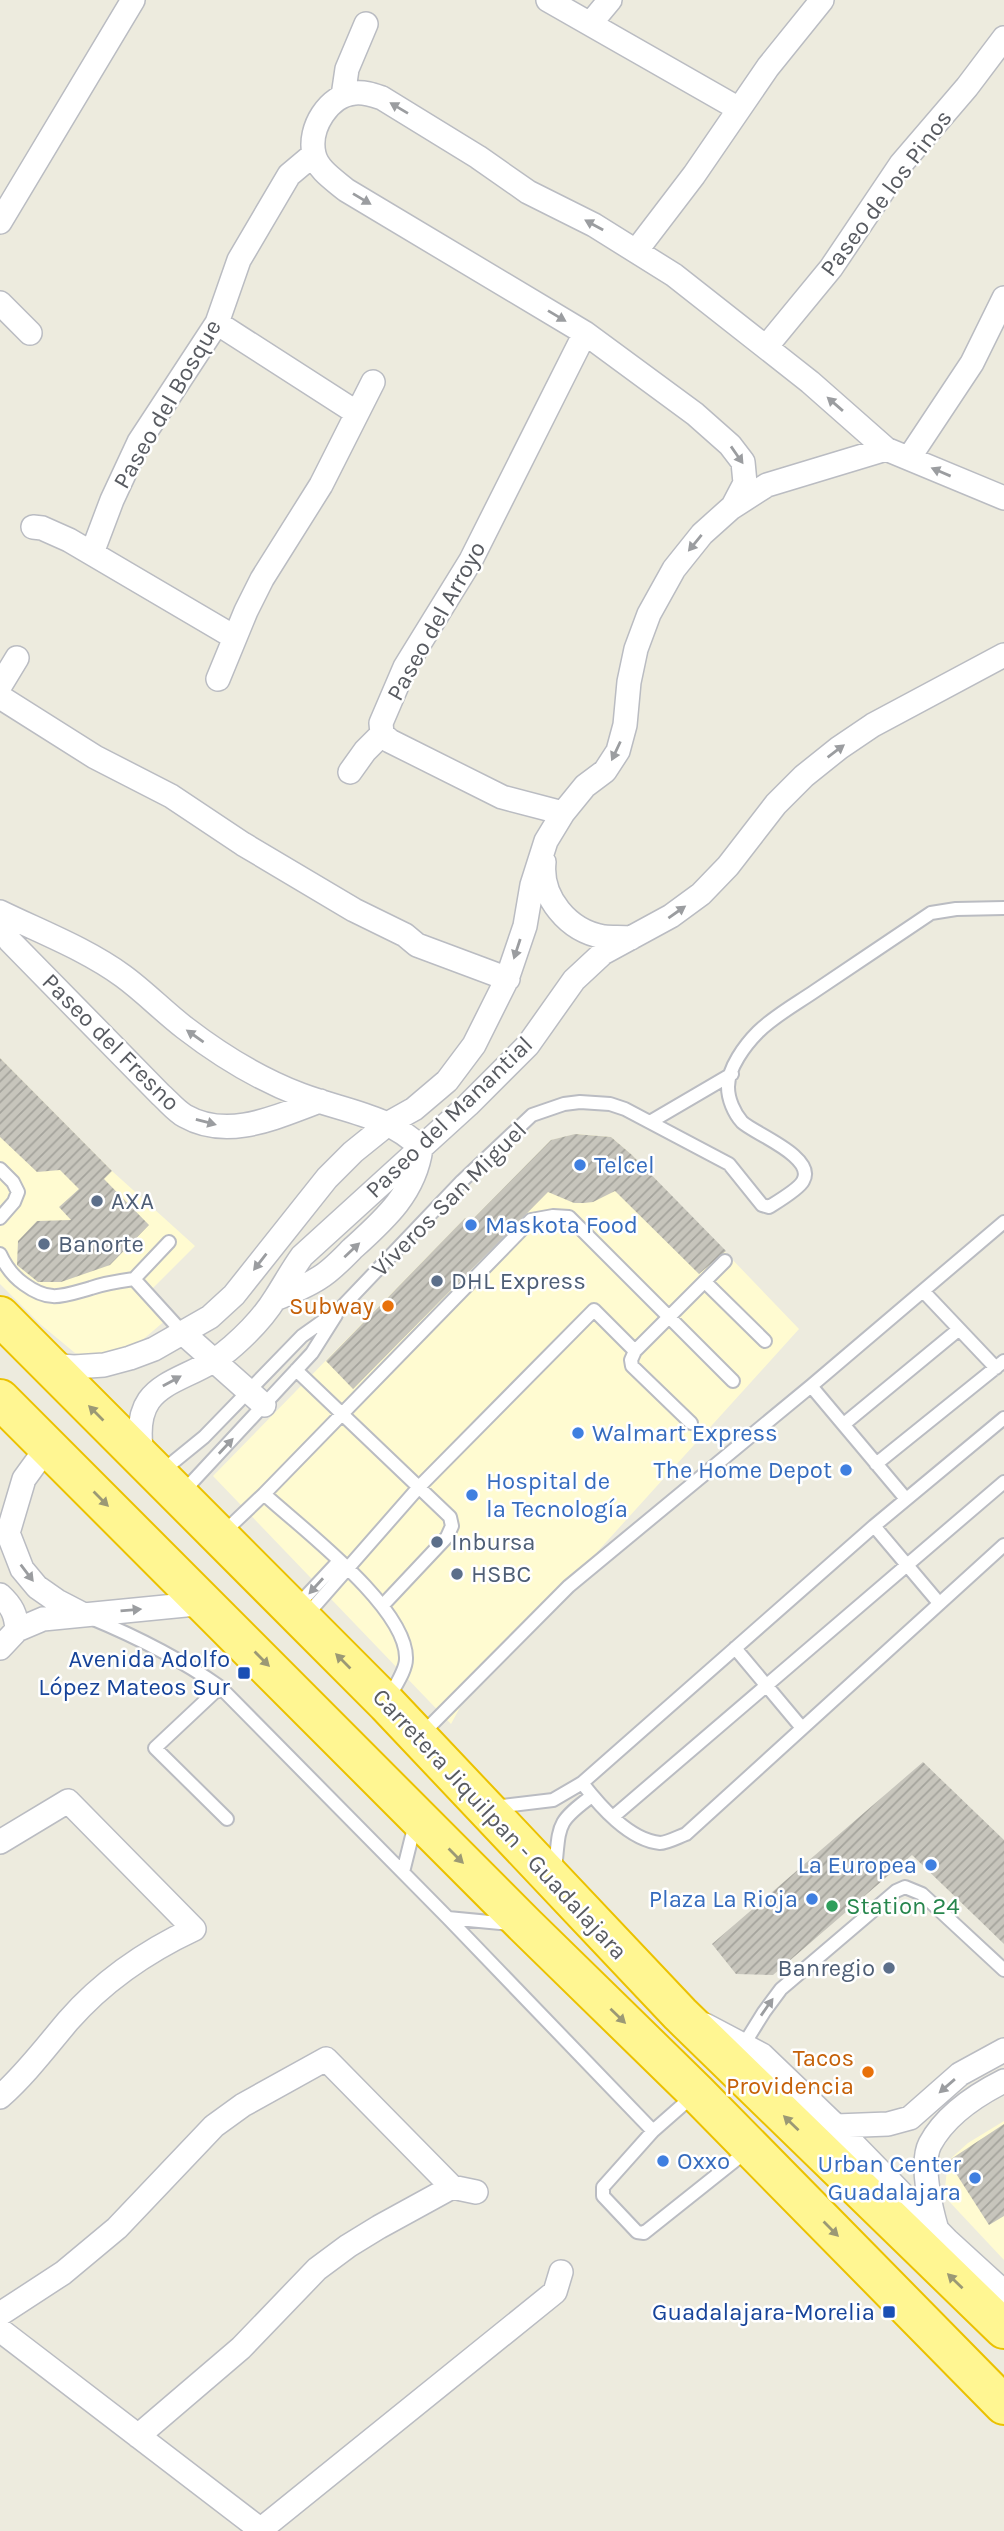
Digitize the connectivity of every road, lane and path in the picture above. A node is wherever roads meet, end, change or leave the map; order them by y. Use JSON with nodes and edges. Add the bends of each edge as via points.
{"nodes":[{"id":1,"x":133,"y":0,"type":"edge"},
{"id":2,"x":548,"y":0,"type":"edge"},
{"id":3,"x":610,"y":0,"type":"edge"},
{"id":4,"x":822,"y":0,"type":"edge"},
{"id":5,"x":366,"y":24,"type":"dead end"},
{"id":6,"x":590,"y":24,"type":"junction"},
{"id":7,"x":1004,"y":38,"type":"edge"},
{"id":8,"x":343,"y":96,"type":"junction"},
{"id":9,"x":739,"y":109,"type":"junction"},
{"id":10,"x":314,"y":154,"type":"junction"},
{"id":11,"x":0,"y":222,"type":"edge"},
{"id":12,"x":636,"y":251,"type":"junction"},
{"id":13,"x":1004,"y":298,"type":"edge"},
{"id":14,"x":0,"y":303,"type":"edge"},
{"id":15,"x":217,"y":323,"type":"junction"},
{"id":16,"x":30,"y":333,"type":"dead end"},
{"id":17,"x":585,"y":333,"type":"junction"},
{"id":18,"x":1004,"y":335,"type":"edge"},
{"id":19,"x":766,"y":347,"type":"junction"},
{"id":20,"x":972,"y":363,"type":"junction"},
{"id":21,"x":373,"y":382,"type":"dead end"},
{"id":22,"x":357,"y":413,"type":"junction"},
{"id":23,"x":886,"y":449,"type":"junction"},
{"id":24,"x":909,"y":458,"type":"junction"},
{"id":25,"x":1004,"y":498,"type":"edge"},
{"id":26,"x":731,"y":508,"type":"junction"},
{"id":27,"x":33,"y":527,"type":"dead end"},
{"id":28,"x":92,"y":553,"type":"junction"},
{"id":29,"x":234,"y":637,"type":"junction"},
{"id":30,"x":1004,"y":655,"type":"edge"},
{"id":31,"x":17,"y":658,"type":"dead end"},
{"id":32,"x":218,"y":679,"type":"dead end"},
{"id":33,"x":0,"y":686,"type":"edge"},
{"id":34,"x":0,"y":697,"type":"edge"},
{"id":35,"x":382,"y":734,"type":"junction"},
{"id":36,"x":350,"y":772,"type":"dead end"},
{"id":37,"x":562,"y":813,"type":"junction"},
{"id":38,"x":546,"y":841,"type":"junction"},
{"id":39,"x":1004,"y":908,"type":"edge"},
{"id":40,"x":0,"y":912,"type":"edge"},
{"id":41,"x":0,"y":924,"type":"edge"},
{"id":42,"x":633,"y":938,"type":"junction"},
{"id":43,"x":508,"y":979,"type":"junction"},
{"id":44,"x":732,"y":1074,"type":"junction"},
{"id":45,"x":320,"y":1101,"type":"junction"},
{"id":46,"x":650,"y":1122,"type":"junction"},
{"id":47,"x":389,"y":1123,"type":"junction"},
{"id":48,"x":421,"y":1148,"type":"junction"},
{"id":49,"x":0,"y":1169,"type":"edge"},
{"id":50,"x":0,"y":1218,"type":"edge"},
{"id":51,"x":1004,"y":1222,"type":"edge"},
{"id":52,"x":169,"y":1242,"type":"dead end"},
{"id":53,"x":0,"y":1254,"type":"edge"},
{"id":54,"x":725,"y":1261,"type":"dead end"},
{"id":55,"x":134,"y":1279,"type":"junction"},
{"id":56,"x":705,"y":1282,"type":"junction"},
{"id":57,"x":923,"y":1291,"type":"junction"},
{"id":58,"x":340,"y":1309,"type":"junction"},
{"id":59,"x":0,"y":1316,"type":"edge"},
{"id":60,"x":669,"y":1317,"type":"junction"},
{"id":61,"x":958,"y":1330,"type":"junction"},
{"id":62,"x":184,"y":1334,"type":"junction"},
{"id":63,"x":765,"y":1341,"type":"dead end"},
{"id":64,"x":635,"y":1351,"type":"junction"},
{"id":65,"x":215,"y":1361,"type":"junction"},
{"id":66,"x":1000,"y":1365,"type":"edge"},
{"id":67,"x":50,"y":1366,"type":"junction"},
{"id":68,"x":296,"y":1370,"type":"junction"},
{"id":69,"x":733,"y":1381,"type":"dead end"},
{"id":70,"x":811,"y":1386,"type":"junction"},
{"id":71,"x":256,"y":1397,"type":"junction"},
{"id":72,"x":0,"y":1399,"type":"edge"},
{"id":73,"x":343,"y":1413,"type":"junction"},
{"id":74,"x":1004,"y":1418,"type":"edge"},
{"id":75,"x":691,"y":1423,"type":"dead end"},
{"id":76,"x":844,"y":1424,"type":"junction"},
{"id":77,"x":48,"y":1446,"type":"junction"},
{"id":78,"x":876,"y":1464,"type":"junction"},
{"id":79,"x":160,"y":1477,"type":"junction"},
{"id":80,"x":1004,"y":1482,"type":"edge"},
{"id":81,"x":419,"y":1487,"type":"junction"},
{"id":82,"x":264,"y":1494,"type":"junction"},
{"id":83,"x":0,"y":1496,"type":"edge"},
{"id":84,"x":906,"y":1499,"type":"junction"},
{"id":85,"x":874,"y":1526,"type":"junction"},
{"id":86,"x":8,"y":1533,"type":"junction"},
{"id":87,"x":219,"y":1536,"type":"junction"},
{"id":88,"x":1004,"y":1545,"type":"edge"},
{"id":89,"x":0,"y":1558,"type":"edge"},
{"id":90,"x":908,"y":1564,"type":"junction"},
{"id":91,"x":343,"y":1565,"type":"junction"},
{"id":92,"x":0,"y":1595,"type":"edge"},
{"id":93,"x":206,"y":1603,"type":"junction"},
{"id":94,"x":939,"y":1603,"type":"junction"},
{"id":95,"x":383,"y":1605,"type":"junction"},
{"id":96,"x":84,"y":1615,"type":"junction"},
{"id":97,"x":298,"y":1615,"type":"junction"},
{"id":98,"x":17,"y":1630,"type":"junction"},
{"id":99,"x":0,"y":1648,"type":"edge"},
{"id":100,"x":735,"y":1648,"type":"junction"},
{"id":101,"x":765,"y":1686,"type":"junction"},
{"id":102,"x":220,"y":1687,"type":"junction"},
{"id":103,"x":387,"y":1704,"type":"junction"},
{"id":104,"x":802,"y":1728,"type":"junction"},
{"id":105,"x":418,"y":1738,"type":"junction"},
{"id":106,"x":582,"y":1783,"type":"junction"},
{"id":107,"x":592,"y":1796,"type":"junction"},
{"id":108,"x":486,"y":1808,"type":"junction"},
{"id":109,"x":614,"y":1816,"type":"junction"},
{"id":110,"x":417,"y":1817,"type":"junction"},
{"id":111,"x":227,"y":1819,"type":"dead end"},
{"id":112,"x":0,"y":1842,"type":"edge"},
{"id":113,"x":403,"y":1871,"type":"junction"},
{"id":114,"x":554,"y":1880,"type":"junction"},
{"id":115,"x":449,"y":1918,"type":"junction"},
{"id":116,"x":525,"y":1925,"type":"junction"},
{"id":117,"x":1004,"y":1970,"type":"edge"},
{"id":118,"x":1004,"y":2050,"type":"edge"},
{"id":119,"x":738,"y":2055,"type":"junction"},
{"id":120,"x":978,"y":2063,"type":"junction"},
{"id":121,"x":998,"y":2084,"type":"edge"},
{"id":122,"x":697,"y":2093,"type":"junction"},
{"id":123,"x":0,"y":2097,"type":"edge"},
{"id":124,"x":836,"y":2126,"type":"junction"},
{"id":125,"x":653,"y":2132,"type":"junction"},
{"id":126,"x":751,"y":2148,"type":"junction"},
{"id":127,"x":452,"y":2187,"type":"junction"},
{"id":128,"x":476,"y":2192,"type":"dead end"},
{"id":129,"x":937,"y":2230,"type":"junction"},
{"id":130,"x":561,"y":2272,"type":"dead end"},
{"id":131,"x":1004,"y":2292,"type":"edge"},
{"id":132,"x":0,"y":2314,"type":"edge"},
{"id":133,"x":1004,"y":2329,"type":"edge"},
{"id":134,"x":0,"y":2330,"type":"edge"},
{"id":135,"x":1004,"y":2405,"type":"edge"},
{"id":136,"x":138,"y":2435,"type":"junction"},
{"id":137,"x":260,"y":2530,"type":"edge"}],
"edges":[{"from":1,"to":11,"type":"street"},
{"from":2,"to":6,"type":"street"},
{"from":3,"to":6,"type":"street"},
{"from":4,"to":9,"type":"street"},
{"from":5,"to":8,"type":"street","via":[[347,69]]},
{"from":6,"to":9,"type":"street"},
{"from":7,"to":19,"type":"street","name":"Paseo de los Pinos","via":[[901,164],[831,268]]},
{"from":8,"to":10,"type":"street","via":[[318,122]]},
{"from":12,"to":8,"type":"street","one_way":true,"via":[[528,192],[395,104],[370,93]]},
{"from":9,"to":12,"type":"street"},
{"from":10,"to":15,"type":"street","name":"Paseo del Bosque","via":[[289,176],[239,260]]},
{"from":10,"to":17,"type":"street","one_way":true,"via":[[346,190]]},
{"from":12,"to":19,"type":"street"},
{"from":13,"to":20,"type":"street"},
{"from":14,"to":16,"type":"street"},
{"from":15,"to":22,"type":"street"},
{"from":15,"to":28,"type":"street","name":"Paseo del Bosque","via":[[139,442]]},
{"from":17,"to":26,"type":"street","one_way":true,"via":[[730,445],[743,462],[745,483]]},
{"from":17,"to":35,"type":"street","name":"Paseo del Arroyo","via":[[471,560],[405,667],[381,723]]},
{"from":18,"to":20,"type":"street"},
{"from":23,"to":19,"type":"street","one_way":true},
{"from":20,"to":24,"type":"street"},
{"from":21,"to":22,"type":"street"},
{"from":22,"to":29,"type":"street"},
{"from":23,"to":24,"type":"street"},
{"from":23,"to":26,"type":"street","name":"Paseo del Manantial","via":[[767,485]]},
{"from":25,"to":24,"type":"street","one_way":true},
{"from":26,"to":37,"type":"street","name":"Paseo del Manantial","one_way":true,"via":[[674,569],[649,614],[636,649],[618,751],[605,771]]},
{"from":27,"to":28,"type":"street"},
{"from":28,"to":29,"type":"street"},
{"from":29,"to":32,"type":"street"},
{"from":42,"to":30,"type":"street","name":"Paseo del Manantial","one_way":true,"via":[[701,894],[776,804],[839,748]]},
{"from":31,"to":33,"type":"street"},
{"from":34,"to":43,"type":"street","via":[[95,757],[171,796],[243,844],[288,886],[327,911],[402,946],[417,945]]},
{"from":35,"to":36,"type":"street"},
{"from":35,"to":37,"type":"street","name":"Paseo del Arroyo","via":[[502,797]]},
{"from":37,"to":38,"type":"street","name":"Paseo del Manantial"},
{"from":38,"to":42,"type":"street","via":[[542,876],[549,899],[561,913],[602,937]]},
{"from":38,"to":43,"type":"street","name":"Paseo del Manantial","one_way":true},
{"from":39,"to":44,"type":"lane","via":[[930,913],[769,1022],[743,1049]]},
{"from":45,"to":40,"type":"street","name":"Paseo del Fresno","one_way":true,"via":[[265,1079],[220,1053],[94,957]]},
{"from":41,"to":45,"type":"street","name":"Paseo del Fresno","one_way":true,"via":[[23,955],[185,1116],[217,1126],[251,1126]]},
{"from":42,"to":48,"type":"street","name":"Paseo del Manantial","via":[[603,953],[574,980],[527,1045]]},
{"from":43,"to":47,"type":"street","name":"Paseo del Manantial","via":[[474,1045],[447,1081]]},
{"from":44,"to":46,"type":"lane"},
{"from":44,"to":46,"type":"lane","name":"Víveros San Miguel","via":[[730,1099],[742,1122],[782,1145],[805,1175],[803,1183],[771,1206],[759,1202],[729,1164]]},
{"from":45,"to":47,"type":"street","name":"Paseo del Fresno"},
{"from":46,"to":58,"type":"lane","name":"Víveros San Miguel","via":[[625,1109],[595,1103],[564,1104],[533,1115],[462,1181]]},
{"from":47,"to":48,"type":"street","name":"Paseo del Fresno"},
{"from":47,"to":62,"type":"street","name":"Paseo del Manantial","one_way":true,"via":[[327,1178],[224,1306]]},
{"from":65,"to":48,"type":"street","name":"Paseo del Manantial","one_way":true,"via":[[254,1325],[302,1256]]},
{"from":49,"to":50,"type":"lane","via":[[18,1192]]},
{"from":51,"to":57,"type":"lane"},
{"from":52,"to":55,"type":"lane"},
{"from":53,"to":55,"type":"lane","via":[[19,1281],[51,1297]]},
{"from":54,"to":56,"type":"lane"},
{"from":55,"to":62,"type":"lane"},
{"from":56,"to":60,"type":"lane"},
{"from":56,"to":63,"type":"lane"},
{"from":57,"to":61,"type":"lane"},
{"from":57,"to":70,"type":"lane"},
{"from":58,"to":68,"type":"lane","name":"Víveros San Miguel"},
{"from":58,"to":71,"type":"lane","name":"Víveros San Miguel","via":[[302,1336]]},
{"from":59,"to":67,"type":"highway","name":"Carretera Jiquilpan - Guadalajara"},
{"from":60,"to":64,"type":"lane"},
{"from":60,"to":69,"type":"lane"},
{"from":60,"to":73,"type":"lane","via":[[569,1217],[531,1220]]},
{"from":61,"to":66,"type":"lane"},
{"from":61,"to":76,"type":"lane"},
{"from":62,"to":65,"type":"street"},
{"from":62,"to":67,"type":"street","name":"Paseo del Manantial","via":[[104,1365]]},
{"from":64,"to":75,"type":"lane","via":[[632,1366]]},
{"from":64,"to":81,"type":"lane","via":[[594,1310]]},
{"from":65,"to":71,"type":"street"},
{"from":79,"to":65,"type":"street","name":"Paseo del Manantial","one_way":true,"via":[[140,1445],[140,1422],[150,1398],[174,1379]]},
{"from":66,"to":78,"type":"lane"},
{"from":79,"to":67,"type":"highway","name":"Carretera Jiquilpan - Guadalajara","one_way":true},
{"from":68,"to":71,"type":"lane","name":"Víveros San Miguel"},
{"from":68,"to":73,"type":"lane"},
{"from":70,"to":76,"type":"lane"},
{"from":70,"to":105,"type":"lane","via":[[569,1586]]},
{"from":79,"to":71,"type":"lane","name":"Víveros San Miguel","one_way":true},
{"from":71,"to":79,"type":"lane","name":"Víveros San Miguel"},
{"from":72,"to":77,"type":"highway","name":"Carretera Jiquilpan - Guadalajara"},
{"from":73,"to":81,"type":"lane"},
{"from":73,"to":82,"type":"lane"},
{"from":74,"to":84,"type":"lane"},
{"from":76,"to":78,"type":"lane"},
{"from":77,"to":86,"type":"street","via":[[24,1479]]},
{"from":77,"to":93,"type":"highway","name":"Carretera Jiquilpan - Guadalajara","one_way":true},
{"from":78,"to":84,"type":"lane"},
{"from":79,"to":87,"type":"highway","name":"Carretera Jiquilpan - Guadalajara"},
{"from":80,"to":90,"type":"lane"},
{"from":81,"to":91,"type":"lane"},
{"from":81,"to":95,"type":"lane","via":[[450,1517],[452,1526]]},
{"from":82,"to":87,"type":"lane"},
{"from":82,"to":91,"type":"lane"},
{"from":83,"to":86,"type":"street"},
{"from":84,"to":85,"type":"lane"},
{"from":85,"to":90,"type":"lane"},
{"from":85,"to":100,"type":"lane"},
{"from":86,"to":89,"type":"street"},
{"from":86,"to":96,"type":"street","one_way":true,"via":[[22,1569],[37,1587]]},
{"from":87,"to":97,"type":"highway","name":"Carretera Jiquilpan - Guadalajara"},
{"from":88,"to":94,"type":"lane"},
{"from":90,"to":94,"type":"lane"},
{"from":90,"to":101,"type":"lane"},
{"from":91,"to":95,"type":"lane"},
{"from":91,"to":97,"type":"lane"},
{"from":92,"to":98,"type":"street","via":[[17,1617]]},
{"from":96,"to":93,"type":"street","one_way":true},
{"from":93,"to":110,"type":"highway","name":"Carretera Jiquilpan - Guadalajara","one_way":true},
{"from":94,"to":104,"type":"lane"},
{"from":95,"to":103,"type":"lane","via":[[405,1646],[406,1661]]},
{"from":96,"to":98,"type":"street","via":[[43,1619]]},
{"from":96,"to":102,"type":"lane","via":[[147,1642]]},
{"from":103,"to":97,"type":"highway","name":"Carretera Jiquilpan - Guadalajara","one_way":true},
{"from":98,"to":99,"type":"street"},
{"from":100,"to":101,"type":"lane"},
{"from":100,"to":106,"type":"lane"},
{"from":101,"to":104,"type":"lane"},
{"from":101,"to":109,"type":"lane"},
{"from":102,"to":111,"type":"lane","via":[[155,1748]]},
{"from":102,"to":113,"type":"lane"},
{"from":103,"to":105,"type":"highway","name":"Carretera Jiquilpan - Guadalajara"},
{"from":104,"to":109,"type":"lane","via":[[686,1834],[662,1843],[638,1837]]},
{"from":105,"to":108,"type":"highway","name":"Carretera Jiquilpan - Guadalajara"},
{"from":106,"to":107,"type":"lane"},
{"from":106,"to":108,"type":"lane","via":[[553,1800]]},
{"from":107,"to":109,"type":"lane"},
{"from":107,"to":114,"type":"lane","via":[[567,1814],[560,1828]]},
{"from":108,"to":114,"type":"highway","name":"Carretera Jiquilpan - Guadalajara"},
{"from":110,"to":113,"type":"lane"},
{"from":110,"to":116,"type":"highway","name":"Carretera Jiquilpan - Guadalajara","one_way":true},
{"from":112,"to":123,"type":"street","via":[[68,1801],[194,1930],[143,1956],[94,1994]]},
{"from":113,"to":115,"type":"lane"},
{"from":114,"to":119,"type":"highway","name":"Carretera Jiquilpan - Guadalajara","via":[[680,2014]]},
{"from":115,"to":116,"type":"lane"},
{"from":115,"to":125,"type":"lane"},
{"from":116,"to":122,"type":"highway","name":"Carretera Jiquilpan - Guadalajara","one_way":true},
{"from":119,"to":117,"type":"lane","one_way":true,"via":[[781,1989],[905,1887],[922,1894]]},
{"from":118,"to":120,"type":"street"},
{"from":119,"to":124,"type":"street","via":[[761,2055]]},
{"from":133,"to":119,"type":"highway","name":"Carretera Jiquilpan - Guadalajara","one_way":true},
{"from":120,"to":121,"type":"street"},
{"from":120,"to":124,"type":"street","one_way":true,"via":[[910,2118],[888,2124]]},
{"from":121,"to":129,"type":"street","via":[[953,2116],[929,2146],[928,2178]]},
{"from":122,"to":125,"type":"lane"},
{"from":122,"to":126,"type":"highway","name":"Carretera Jiquilpan - Guadalajara"},
{"from":124,"to":129,"type":"street"},
{"from":125,"to":126,"type":"lane","via":[[603,2187],[603,2196],[637,2232],[644,2233]]},
{"from":126,"to":135,"type":"highway","name":"Carretera Jiquilpan - Guadalajara","one_way":true},
{"from":127,"to":128,"type":"street"},
{"from":127,"to":132,"type":"street","via":[[327,2052],[214,2126],[117,2228],[63,2273]]},
{"from":127,"to":136,"type":"street","via":[[358,2239],[317,2269],[241,2348]]},
{"from":129,"to":131,"type":"street"},
{"from":130,"to":137,"type":"street","via":[[555,2292]]},
{"from":134,"to":136,"type":"street"},
{"from":136,"to":137,"type":"street"}]}
